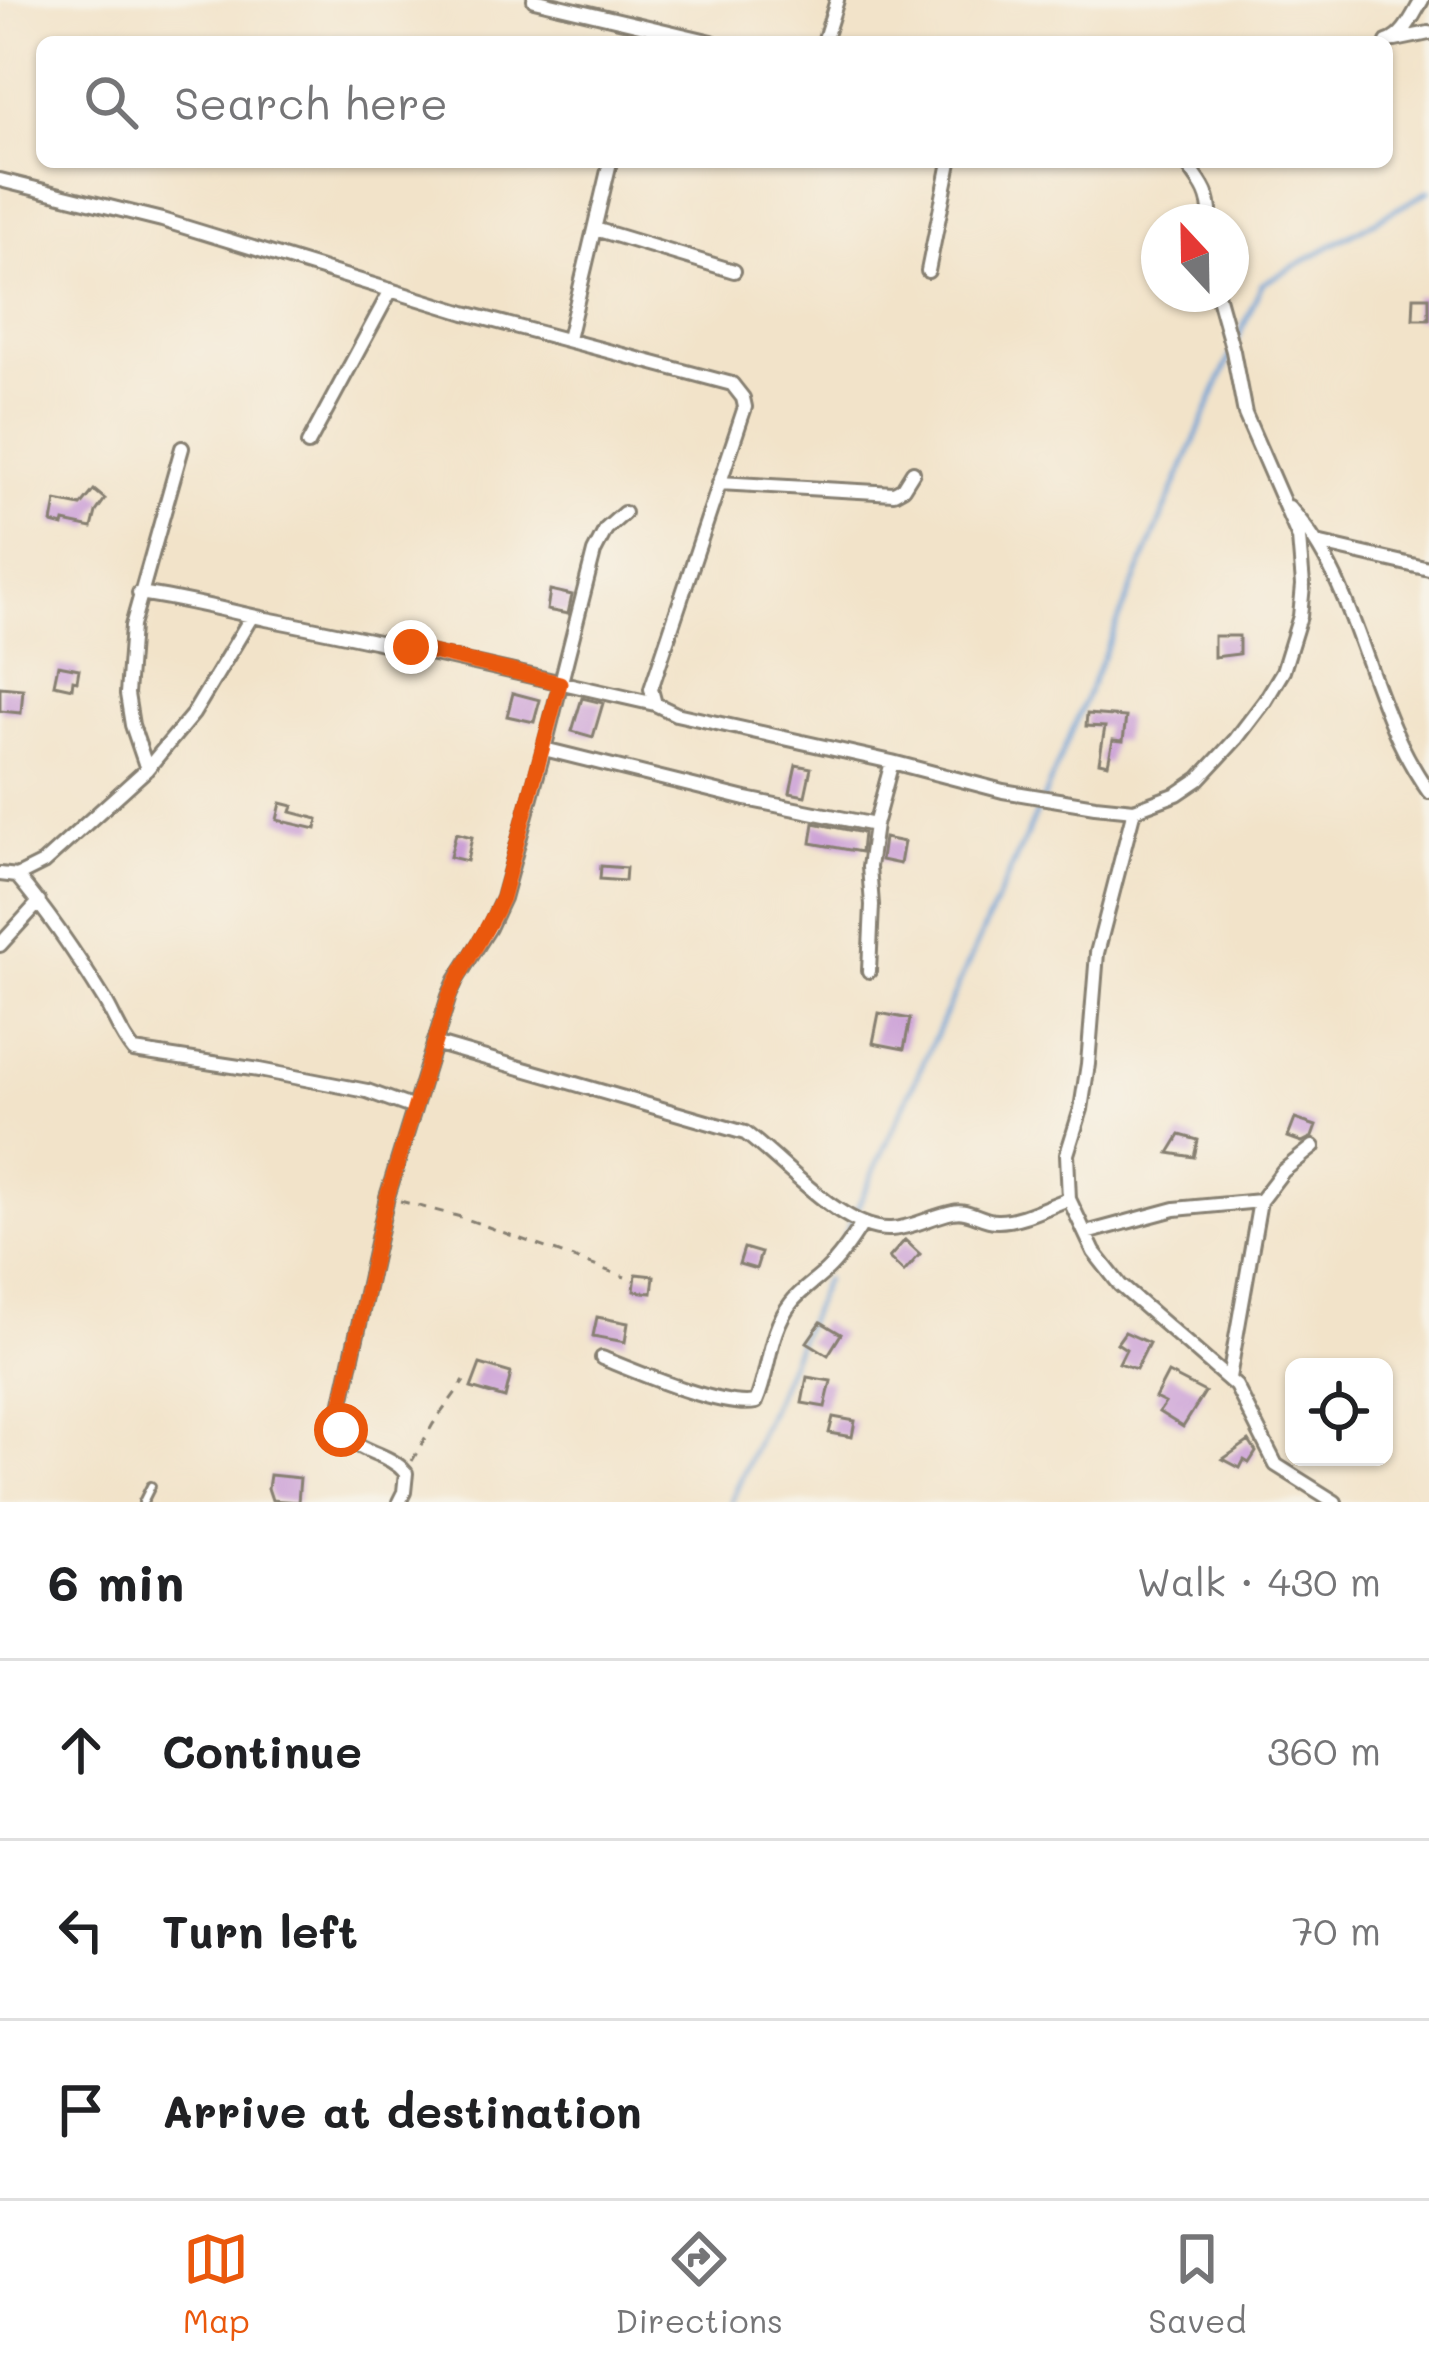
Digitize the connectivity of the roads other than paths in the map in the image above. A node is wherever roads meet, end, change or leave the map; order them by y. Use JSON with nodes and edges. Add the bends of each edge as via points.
{"nodes":[{"id":1,"x":534,"y":0,"type":"edge"},
{"id":2,"x":837,"y":0,"type":"edge"},
{"id":3,"x":1422,"y":0,"type":"edge"},
{"id":4,"x":646,"y":26,"type":"junction"},
{"id":5,"x":1429,"y":33,"type":"edge"},
{"id":6,"x":644,"y":36,"type":"edge"},
{"id":7,"x":687,"y":36,"type":"edge"},
{"id":8,"x":826,"y":36,"type":"edge"},
{"id":9,"x":1393,"y":37,"type":"edge"},
{"id":10,"x":1393,"y":40,"type":"edge"},
{"id":11,"x":609,"y":168,"type":"edge"},
{"id":12,"x":949,"y":168,"type":"edge"},
{"id":13,"x":1189,"y":168,"type":"edge"},
{"id":14,"x":0,"y":181,"type":"edge"},
{"id":15,"x":1210,"y":204,"type":"edge"},
{"id":16,"x":595,"y":229,"type":"junction"},
{"id":17,"x":734,"y":271,"type":"dead end"},
{"id":18,"x":928,"y":271,"type":"dead end"},
{"id":19,"x":391,"y":290,"type":"junction"},
{"id":20,"x":1222,"y":312,"type":"edge"},
{"id":21,"x":568,"y":339,"type":"junction"},
{"id":22,"x":308,"y":444,"type":"dead end"},
{"id":23,"x":182,"y":448,"type":"dead end"},
{"id":24,"x":913,"y":472,"type":"dead end"},
{"id":25,"x":718,"y":483,"type":"junction"},
{"id":26,"x":1280,"y":497,"type":"junction"},
{"id":27,"x":624,"y":513,"type":"dead end"},
{"id":28,"x":1317,"y":543,"type":"junction"},
{"id":29,"x":1429,"y":568,"type":"edge"},
{"id":30,"x":140,"y":593,"type":"junction"},
{"id":31,"x":252,"y":616,"type":"junction"},
{"id":32,"x":560,"y":683,"type":"junction"},
{"id":33,"x":656,"y":704,"type":"junction"},
{"id":34,"x":544,"y":749,"type":"junction"},
{"id":35,"x":892,"y":762,"type":"junction"},
{"id":36,"x":147,"y":769,"type":"junction"},
{"id":37,"x":1429,"y":792,"type":"edge"},
{"id":38,"x":1134,"y":810,"type":"junction"},
{"id":39,"x":875,"y":825,"type":"junction"},
{"id":40,"x":0,"y":874,"type":"edge"},
{"id":41,"x":16,"y":876,"type":"junction"},
{"id":42,"x":39,"y":902,"type":"junction"},
{"id":43,"x":0,"y":945,"type":"edge"},
{"id":44,"x":869,"y":971,"type":"dead end"},
{"id":45,"x":434,"y":1043,"type":"junction"},
{"id":46,"x":414,"y":1108,"type":"junction"},
{"id":47,"x":1313,"y":1147,"type":"dead end"},
{"id":48,"x":1069,"y":1199,"type":"junction"},
{"id":49,"x":1260,"y":1201,"type":"junction"},
{"id":50,"x":862,"y":1224,"type":"junction"},
{"id":51,"x":1086,"y":1234,"type":"junction"},
{"id":52,"x":602,"y":1358,"type":"dead end"},
{"id":53,"x":1228,"y":1378,"type":"junction"},
{"id":54,"x":151,"y":1486,"type":"dead end"},
{"id":55,"x":143,"y":1502,"type":"edge"},
{"id":56,"x":399,"y":1502,"type":"edge"},
{"id":57,"x":1335,"y":1502,"type":"edge"}],
"edges":[{"from":1,"to":4,"type":"street"},
{"from":2,"to":8,"type":"street"},
{"from":3,"to":9,"type":"street"},
{"from":4,"to":6,"type":"street"},
{"from":4,"to":7,"type":"street"},
{"from":5,"to":10,"type":"street"},
{"from":11,"to":16,"type":"street"},
{"from":12,"to":18,"type":"street"},
{"from":13,"to":15,"type":"street"},
{"from":14,"to":19,"type":"street"},
{"from":16,"to":17,"type":"street"},
{"from":16,"to":21,"type":"street"},
{"from":19,"to":21,"type":"street"},
{"from":19,"to":22,"type":"street"},
{"from":20,"to":26,"type":"street","via":[[1245,413]]},
{"from":21,"to":25,"type":"street","via":[[739,390],[745,407]]},
{"from":23,"to":30,"type":"street"},
{"from":24,"to":25,"type":"street","via":[[894,493]]},
{"from":25,"to":33,"type":"street","via":[[651,689]]},
{"from":26,"to":28,"type":"street"},
{"from":26,"to":38,"type":"street","via":[[1299,538],[1303,585],[1282,671],[1199,778]]},
{"from":27,"to":32,"type":"street","via":[[594,552]]},
{"from":28,"to":29,"type":"street"},
{"from":28,"to":37,"type":"street","via":[[1394,734]]},
{"from":30,"to":31,"type":"street"},
{"from":30,"to":36,"type":"street","via":[[127,694]]},
{"from":31,"to":32,"type":"street"},
{"from":31,"to":36,"type":"street","via":[[193,714]]},
{"from":32,"to":33,"type":"street"},
{"from":32,"to":34,"type":"street"},
{"from":33,"to":35,"type":"street"},
{"from":34,"to":39,"type":"street"},
{"from":34,"to":45,"type":"street","via":[[502,898]]},
{"from":35,"to":38,"type":"street","via":[[1003,791]]},
{"from":35,"to":39,"type":"street"},
{"from":36,"to":41,"type":"street","via":[[43,862]]},
{"from":38,"to":48,"type":"street","via":[[1097,953],[1088,1064],[1067,1154]]},
{"from":39,"to":44,"type":"street"},
{"from":40,"to":41,"type":"street"},
{"from":41,"to":42,"type":"street"},
{"from":42,"to":43,"type":"street"},
{"from":42,"to":46,"type":"street","via":[[134,1051],[367,1091]]},
{"from":45,"to":46,"type":"street"},
{"from":45,"to":50,"type":"street","via":[[745,1133]]},
{"from":46,"to":56,"type":"street","via":[[339,1416],[346,1439],[406,1473]]},
{"from":47,"to":49,"type":"street"},
{"from":48,"to":50,"type":"street","via":[[998,1221],[959,1210],[897,1228]]},
{"from":48,"to":51,"type":"street"},
{"from":49,"to":51,"type":"street","via":[[1159,1212]]},
{"from":49,"to":53,"type":"street"},
{"from":50,"to":52,"type":"street","via":[[783,1316],[756,1402],[667,1384]]},
{"from":51,"to":53,"type":"street","via":[[1120,1285]]},
{"from":53,"to":57,"type":"street","via":[[1276,1465]]},
{"from":54,"to":55,"type":"lane"}]}
